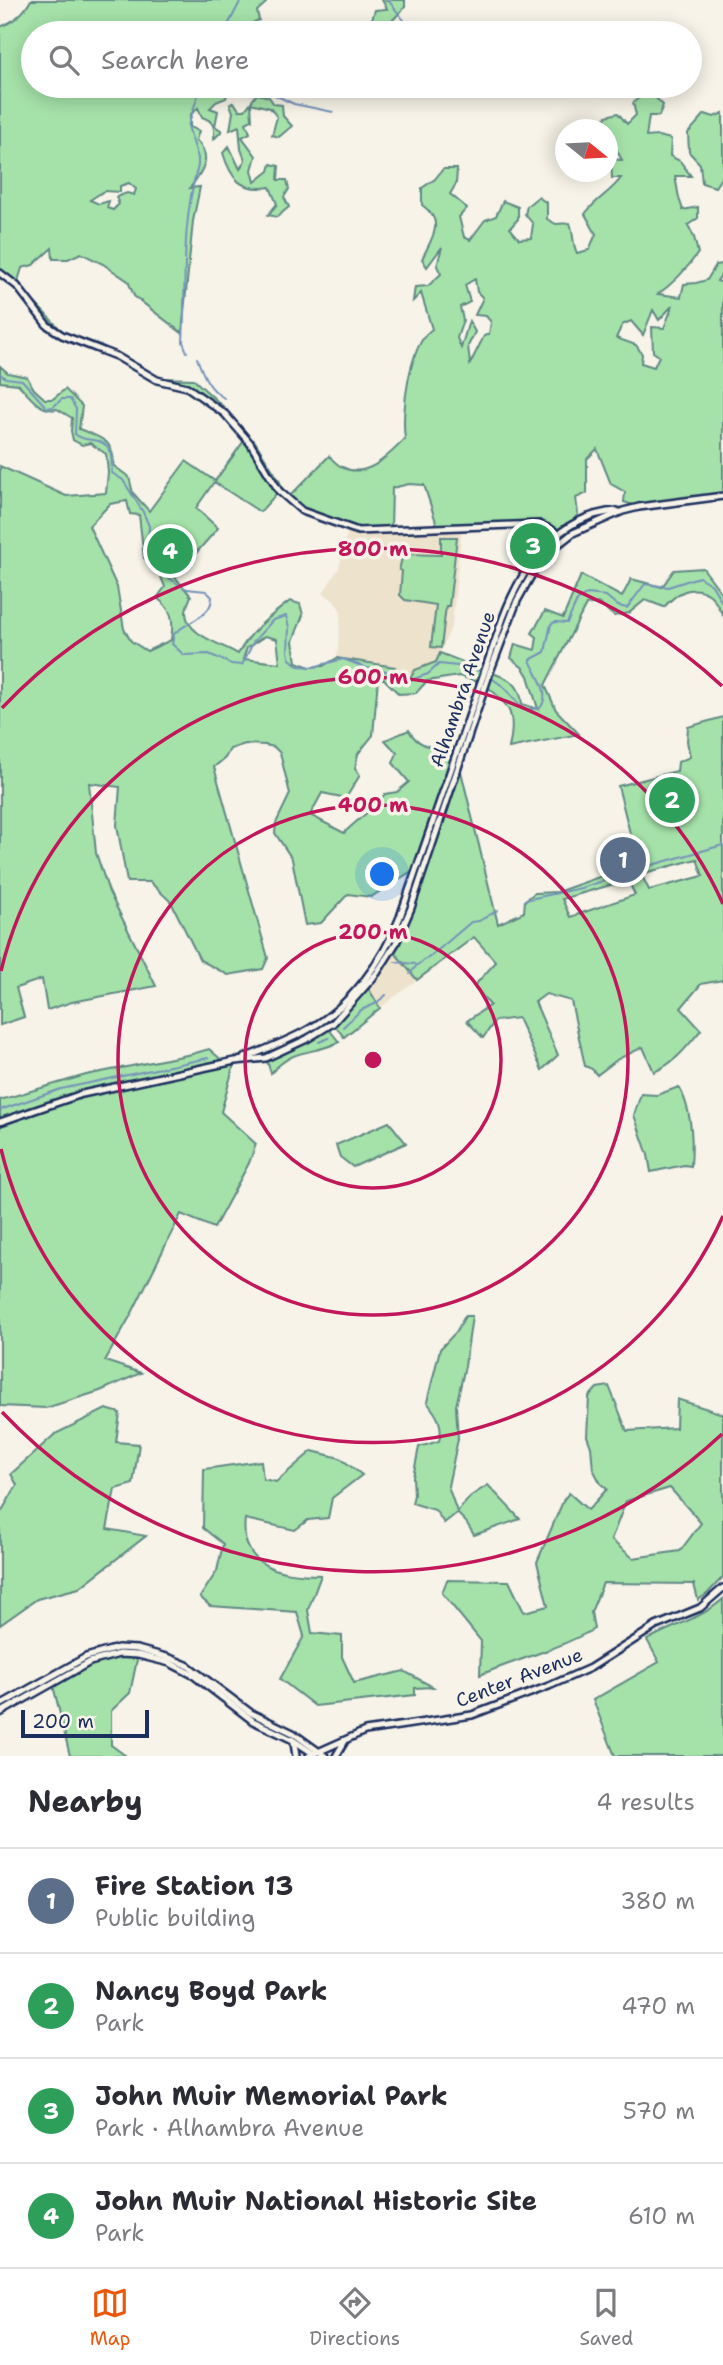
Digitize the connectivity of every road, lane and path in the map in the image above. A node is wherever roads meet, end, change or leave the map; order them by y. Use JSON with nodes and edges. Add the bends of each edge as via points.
{"nodes":[{"id":1,"x":0,"y":273,"type":"edge"},
{"id":2,"x":723,"y":496,"type":"edge"},
{"id":3,"x":624,"y":511,"type":"junction"},
{"id":4,"x":557,"y":534,"type":"junction"},
{"id":5,"x":562,"y":541,"type":"junction"},
{"id":6,"x":488,"y":672,"type":"junction"},
{"id":7,"x":0,"y":1122,"type":"edge"},
{"id":8,"x":723,"y":1588,"type":"edge"},
{"id":9,"x":0,"y":1705,"type":"edge"},
{"id":10,"x":0,"y":1713,"type":"edge"},
{"id":11,"x":347,"y":1739,"type":"junction"},
{"id":12,"x":293,"y":1740,"type":"junction"},
{"id":13,"x":315,"y":1754,"type":"edge"},
{"id":14,"x":296,"y":1756,"type":"edge"},
{"id":15,"x":325,"y":1756,"type":"edge"},
{"id":16,"x":336,"y":1756,"type":"edge"}],
"edges":[{"from":1,"to":4,"type":"main road","via":[[17,286],[47,326],[158,380],[187,387],[225,414],[250,443],[279,491],[302,511],[358,531],[539,524]]},
{"from":2,"to":3,"type":"main road","name":"Alhambra Avenue"},
{"from":3,"to":4,"type":"main road","name":"Alhambra Avenue","via":[[604,512]]},
{"from":3,"to":5,"type":"main road","name":"Alhambra Avenue"},
{"from":4,"to":5,"type":"main road"},
{"from":4,"to":6,"type":"main road","name":"Alhambra Avenue","via":[[519,580]]},
{"from":5,"to":6,"type":"main road","name":"Alhambra Avenue","via":[[526,582]]},
{"from":6,"to":7,"type":"main road","name":"Alhambra Avenue","via":[[391,940],[341,1005],[311,1028],[235,1061],[82,1094]]},
{"from":8,"to":11,"type":"main road","name":"Center Avenue","via":[[701,1608],[656,1626],[590,1668],[550,1686],[472,1715],[374,1729]]},
{"from":9,"to":13,"type":"main road","via":[[86,1657],[108,1650],[137,1649],[187,1665],[251,1713],[284,1728]]},
{"from":10,"to":12,"type":"main road","via":[[90,1662],[130,1654],[170,1663],[193,1675],[253,1721]]},
{"from":11,"to":13,"type":"main road","name":"Center Avenue"},
{"from":11,"to":16,"type":"main road"},
{"from":12,"to":13,"type":"main road"},
{"from":12,"to":14,"type":"main road"},
{"from":13,"to":15,"type":"main road"}]}
